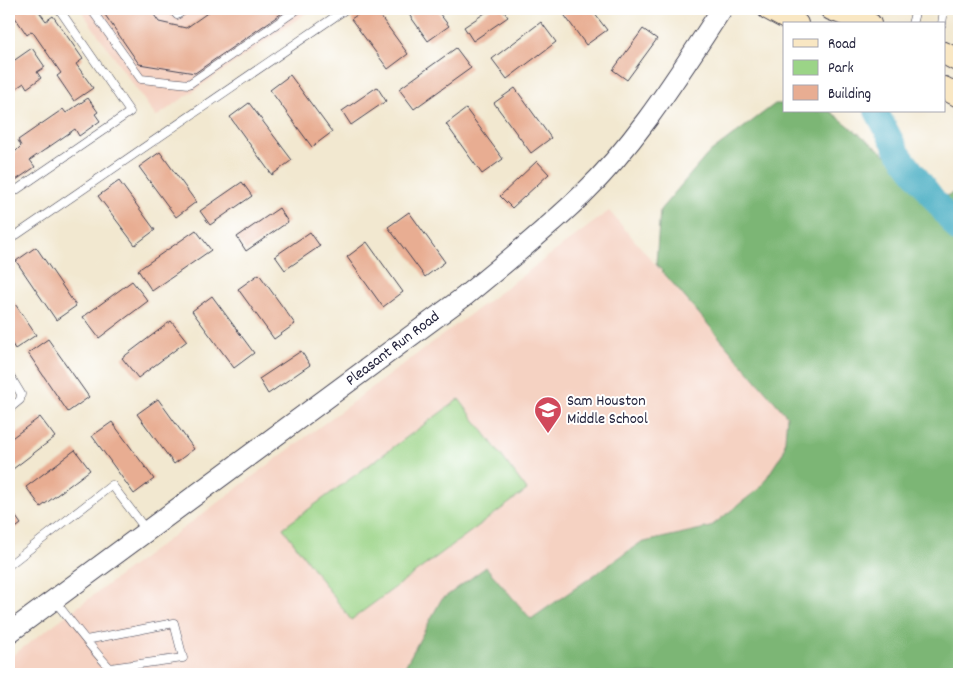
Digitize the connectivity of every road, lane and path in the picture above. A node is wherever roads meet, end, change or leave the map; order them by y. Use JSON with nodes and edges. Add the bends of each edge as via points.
{"nodes":[{"id":1,"x":59,"y":9,"type":"edge"},
{"id":2,"x":91,"y":9,"type":"edge"},
{"id":3,"x":172,"y":9,"type":"edge"},
{"id":4,"x":186,"y":9,"type":"edge"},
{"id":5,"x":298,"y":9,"type":"edge"},
{"id":6,"x":346,"y":9,"type":"edge"},
{"id":7,"x":722,"y":9,"type":"edge"},
{"id":8,"x":769,"y":9,"type":"edge"},
{"id":9,"x":831,"y":9,"type":"edge"},
{"id":10,"x":916,"y":9,"type":"edge"},
{"id":11,"x":944,"y":9,"type":"edge"},
{"id":12,"x":793,"y":22,"type":"edge"},
{"id":13,"x":865,"y":22,"type":"edge"},
{"id":14,"x":913,"y":22,"type":"edge"},
{"id":15,"x":942,"y":22,"type":"edge"},
{"id":16,"x":946,"y":53,"type":"edge"},
{"id":17,"x":959,"y":61,"type":"edge"},
{"id":18,"x":946,"y":89,"type":"edge"},
{"id":19,"x":959,"y":96,"type":"edge"},
{"id":20,"x":9,"y":195,"type":"edge"},
{"id":21,"x":9,"y":240,"type":"edge"},
{"id":22,"x":9,"y":374,"type":"edge"},
{"id":23,"x":9,"y":409,"type":"edge"},
{"id":24,"x":147,"y":531,"type":"junction"},
{"id":25,"x":9,"y":565,"type":"edge"},
{"id":26,"x":54,"y":600,"type":"junction"},
{"id":27,"x":9,"y":633,"type":"edge"},
{"id":28,"x":86,"y":640,"type":"junction"}],
"edges":[{"from":1,"to":20,"type":"lane","via":[[130,112]]},
{"from":2,"to":5,"type":"lane","via":[[141,79],[189,84]]},
{"from":3,"to":4,"type":"lane","via":[[177,15]]},
{"from":6,"to":21,"type":"lane"},
{"from":7,"to":24,"type":"street","name":"Pleasant Run Road","via":[[620,153],[583,194],[465,296]]},
{"from":8,"to":12,"type":"main road"},
{"from":9,"to":13,"type":"main road"},
{"from":10,"to":14,"type":"lane"},
{"from":11,"to":15,"type":"lane"},
{"from":16,"to":17,"type":"main road"},
{"from":18,"to":19,"type":"main road"},
{"from":22,"to":23,"type":"lane","via":[[21,394],[20,400]]},
{"from":24,"to":25,"type":"lane","via":[[112,485]]},
{"from":24,"to":26,"type":"street","name":"Pleasant Run Road"},
{"from":26,"to":27,"type":"street","name":"Pleasant Run Road"},
{"from":26,"to":28,"type":"lane"},
{"from":28,"to":28,"type":"lane","via":[[110,668],[183,658],[174,623]]}]}
